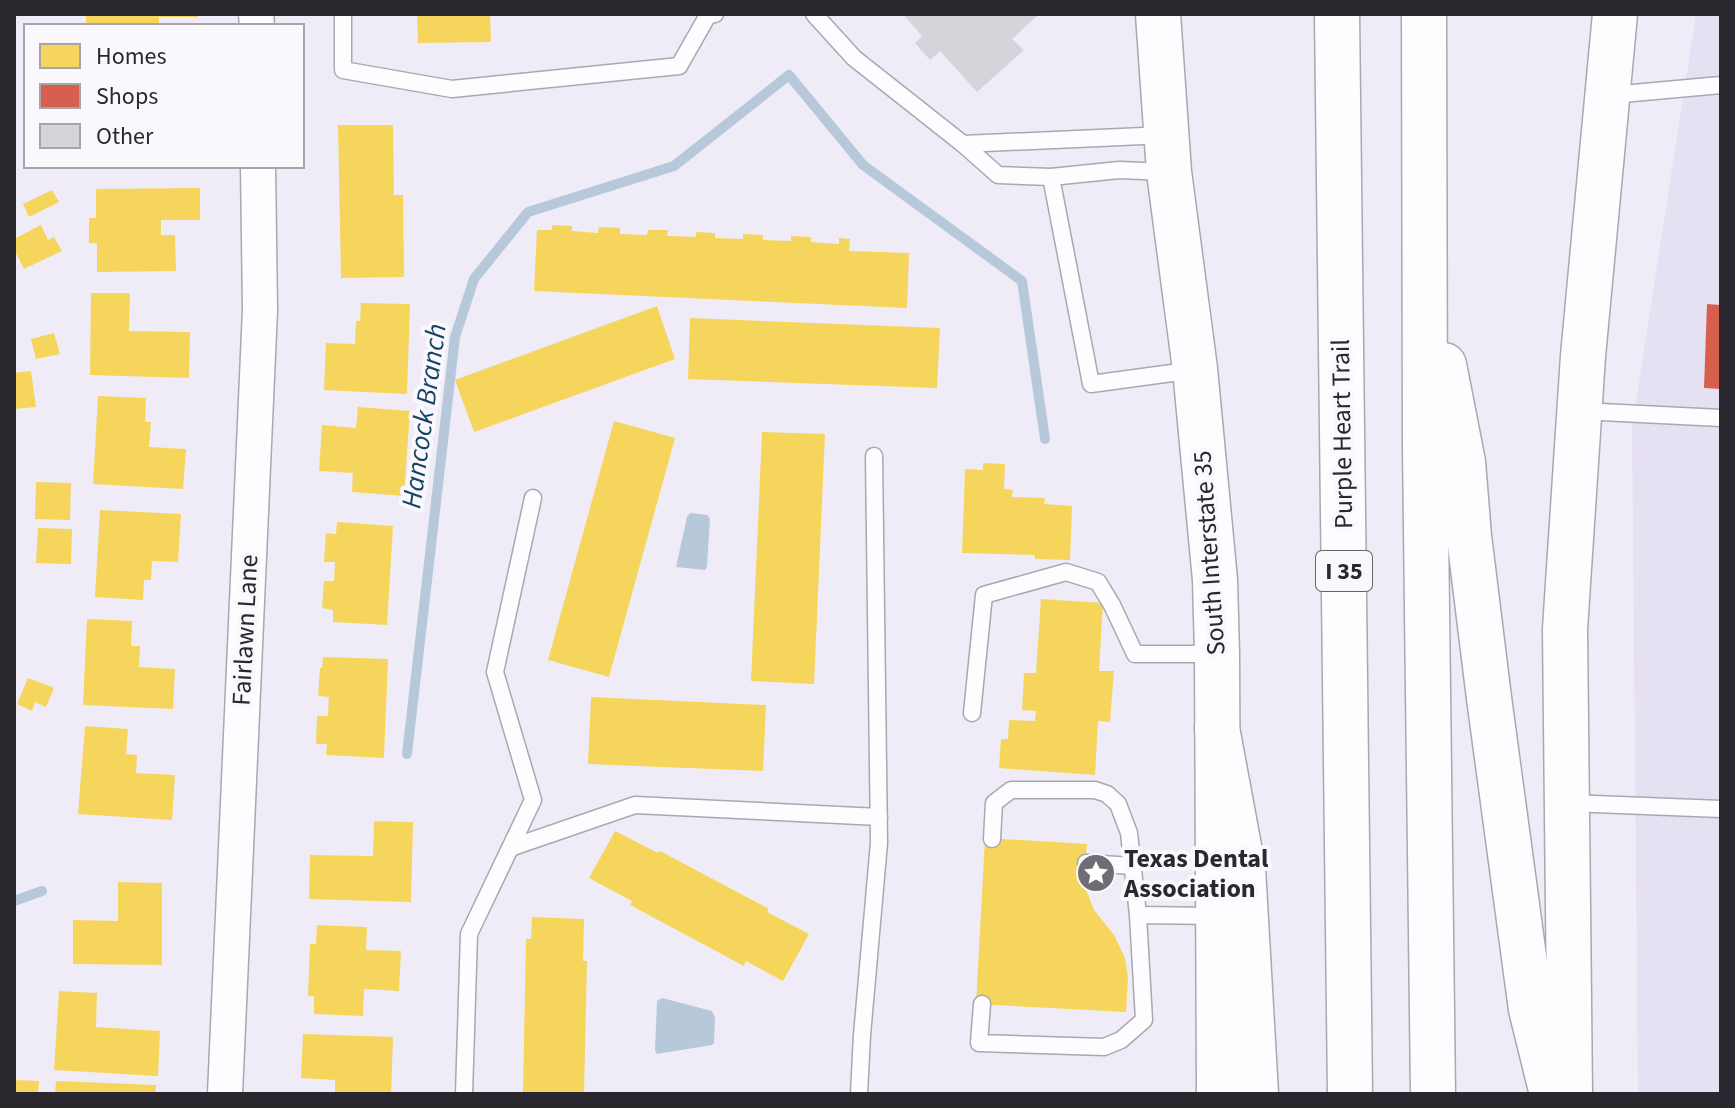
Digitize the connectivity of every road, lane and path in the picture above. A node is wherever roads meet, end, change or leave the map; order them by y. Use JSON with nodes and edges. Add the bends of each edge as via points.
{"nodes":[{"id":1,"x":343,"y":14,"type":"edge"},
{"id":2,"x":715,"y":14,"type":"edge"},
{"id":3,"x":814,"y":14,"type":"edge"},
{"id":4,"x":1158,"y":14,"type":"edge"},
{"id":5,"x":1337,"y":14,"type":"edge"},
{"id":6,"x":1424,"y":14,"type":"edge"},
{"id":7,"x":1615,"y":14,"type":"edge"},
{"id":8,"x":1721,"y":85,"type":"edge"},
{"id":9,"x":1607,"y":96,"type":"junction"},
{"id":10,"x":963,"y":144,"type":"junction"},
{"id":11,"x":1168,"y":154,"type":"junction"},
{"id":12,"x":258,"y":168,"type":"edge"},
{"id":13,"x":1051,"y":177,"type":"junction"},
{"id":14,"x":1424,"y":261,"type":"junction"},
{"id":15,"x":1195,"y":369,"type":"junction"},
{"id":16,"x":1579,"y":411,"type":"junction"},
{"id":17,"x":1721,"y":418,"type":"edge"},
{"id":18,"x":874,"y":456,"type":"dead end"},
{"id":19,"x":533,"y":498,"type":"dead end"},
{"id":20,"x":1217,"y":654,"type":"junction"},
{"id":21,"x":972,"y":713,"type":"dead end"},
{"id":22,"x":1217,"y":728,"type":"junction"},
{"id":23,"x":1567,"y":803,"type":"junction"},
{"id":24,"x":1721,"y":809,"type":"edge"},
{"id":25,"x":879,"y":817,"type":"junction"},
{"id":26,"x":992,"y":839,"type":"dead end"},
{"id":27,"x":510,"y":848,"type":"junction"},
{"id":28,"x":1086,"y":863,"type":"dead end"},
{"id":29,"x":1133,"y":866,"type":"junction"},
{"id":30,"x":1138,"y":915,"type":"junction"},
{"id":31,"x":1218,"y":916,"type":"junction"},
{"id":32,"x":982,"y":1004,"type":"dead end"},
{"id":33,"x":225,"y":1094,"type":"edge"},
{"id":34,"x":464,"y":1094,"type":"edge"},
{"id":35,"x":859,"y":1094,"type":"edge"},
{"id":36,"x":1219,"y":1094,"type":"edge"},
{"id":37,"x":1256,"y":1094,"type":"edge"},
{"id":38,"x":1350,"y":1094,"type":"edge"},
{"id":39,"x":1433,"y":1094,"type":"edge"},
{"id":40,"x":1552,"y":1094,"type":"edge"},
{"id":41,"x":1570,"y":1094,"type":"edge"}],
"edges":[{"from":1,"to":2,"type":"lane","via":[[343,70],[452,89],[679,66],[708,15]]},
{"from":3,"to":10,"type":"lane","via":[[854,58]]},
{"from":4,"to":11,"type":"main road","name":"South Interstate 35"},
{"from":5,"to":38,"type":"main road","name":"Purple Heart Trail","number":"I 35"},
{"from":6,"to":14,"type":"main road"},
{"from":7,"to":9,"type":"main road"},
{"from":8,"to":9,"type":"lane"},
{"from":9,"to":16,"type":"main road"},
{"from":10,"to":11,"type":"lane"},
{"from":10,"to":13,"type":"lane","via":[[998,175]]},
{"from":11,"to":13,"type":"lane","via":[[1119,170]]},
{"from":11,"to":15,"type":"main road","name":"South Interstate 35"},
{"from":12,"to":33,"type":"street","name":"Fairlawn Lane","via":[[260,310]]},
{"from":13,"to":15,"type":"lane","via":[[1091,384]]},
{"from":14,"to":39,"type":"main road"},
{"from":14,"to":40,"type":"main road","via":[[1463,462],[1504,819],[1531,1009]]},
{"from":15,"to":20,"type":"main road","name":"South Interstate 35"},
{"from":16,"to":17,"type":"lane"},
{"from":16,"to":23,"type":"main road","via":[[1565,629]]},
{"from":18,"to":25,"type":"lane"},
{"from":19,"to":27,"type":"lane","via":[[495,672],[533,800]]},
{"from":20,"to":21,"type":"lane","via":[[1135,654],[1098,582],[1066,572],[984,595]]},
{"from":20,"to":22,"type":"main road","name":"South Interstate 35"},
{"from":22,"to":31,"type":"main road","name":"South Interstate 35"},
{"from":22,"to":37,"type":"main road","via":[[1243,868]]},
{"from":23,"to":24,"type":"lane"},
{"from":23,"to":41,"type":"main road"},
{"from":25,"to":27,"type":"lane","via":[[635,805]]},
{"from":25,"to":35,"type":"lane"},
{"from":26,"to":29,"type":"lane","via":[[994,803],[1011,790],[1095,790],[1118,804]]},
{"from":27,"to":34,"type":"lane","via":[[469,934]]},
{"from":28,"to":29,"type":"lane"},
{"from":29,"to":30,"type":"lane"},
{"from":30,"to":31,"type":"lane"},
{"from":30,"to":32,"type":"lane","via":[[1144,1020],[1121,1040],[1104,1047],[979,1043]]},
{"from":31,"to":36,"type":"main road","name":"South Interstate 35"}]}
